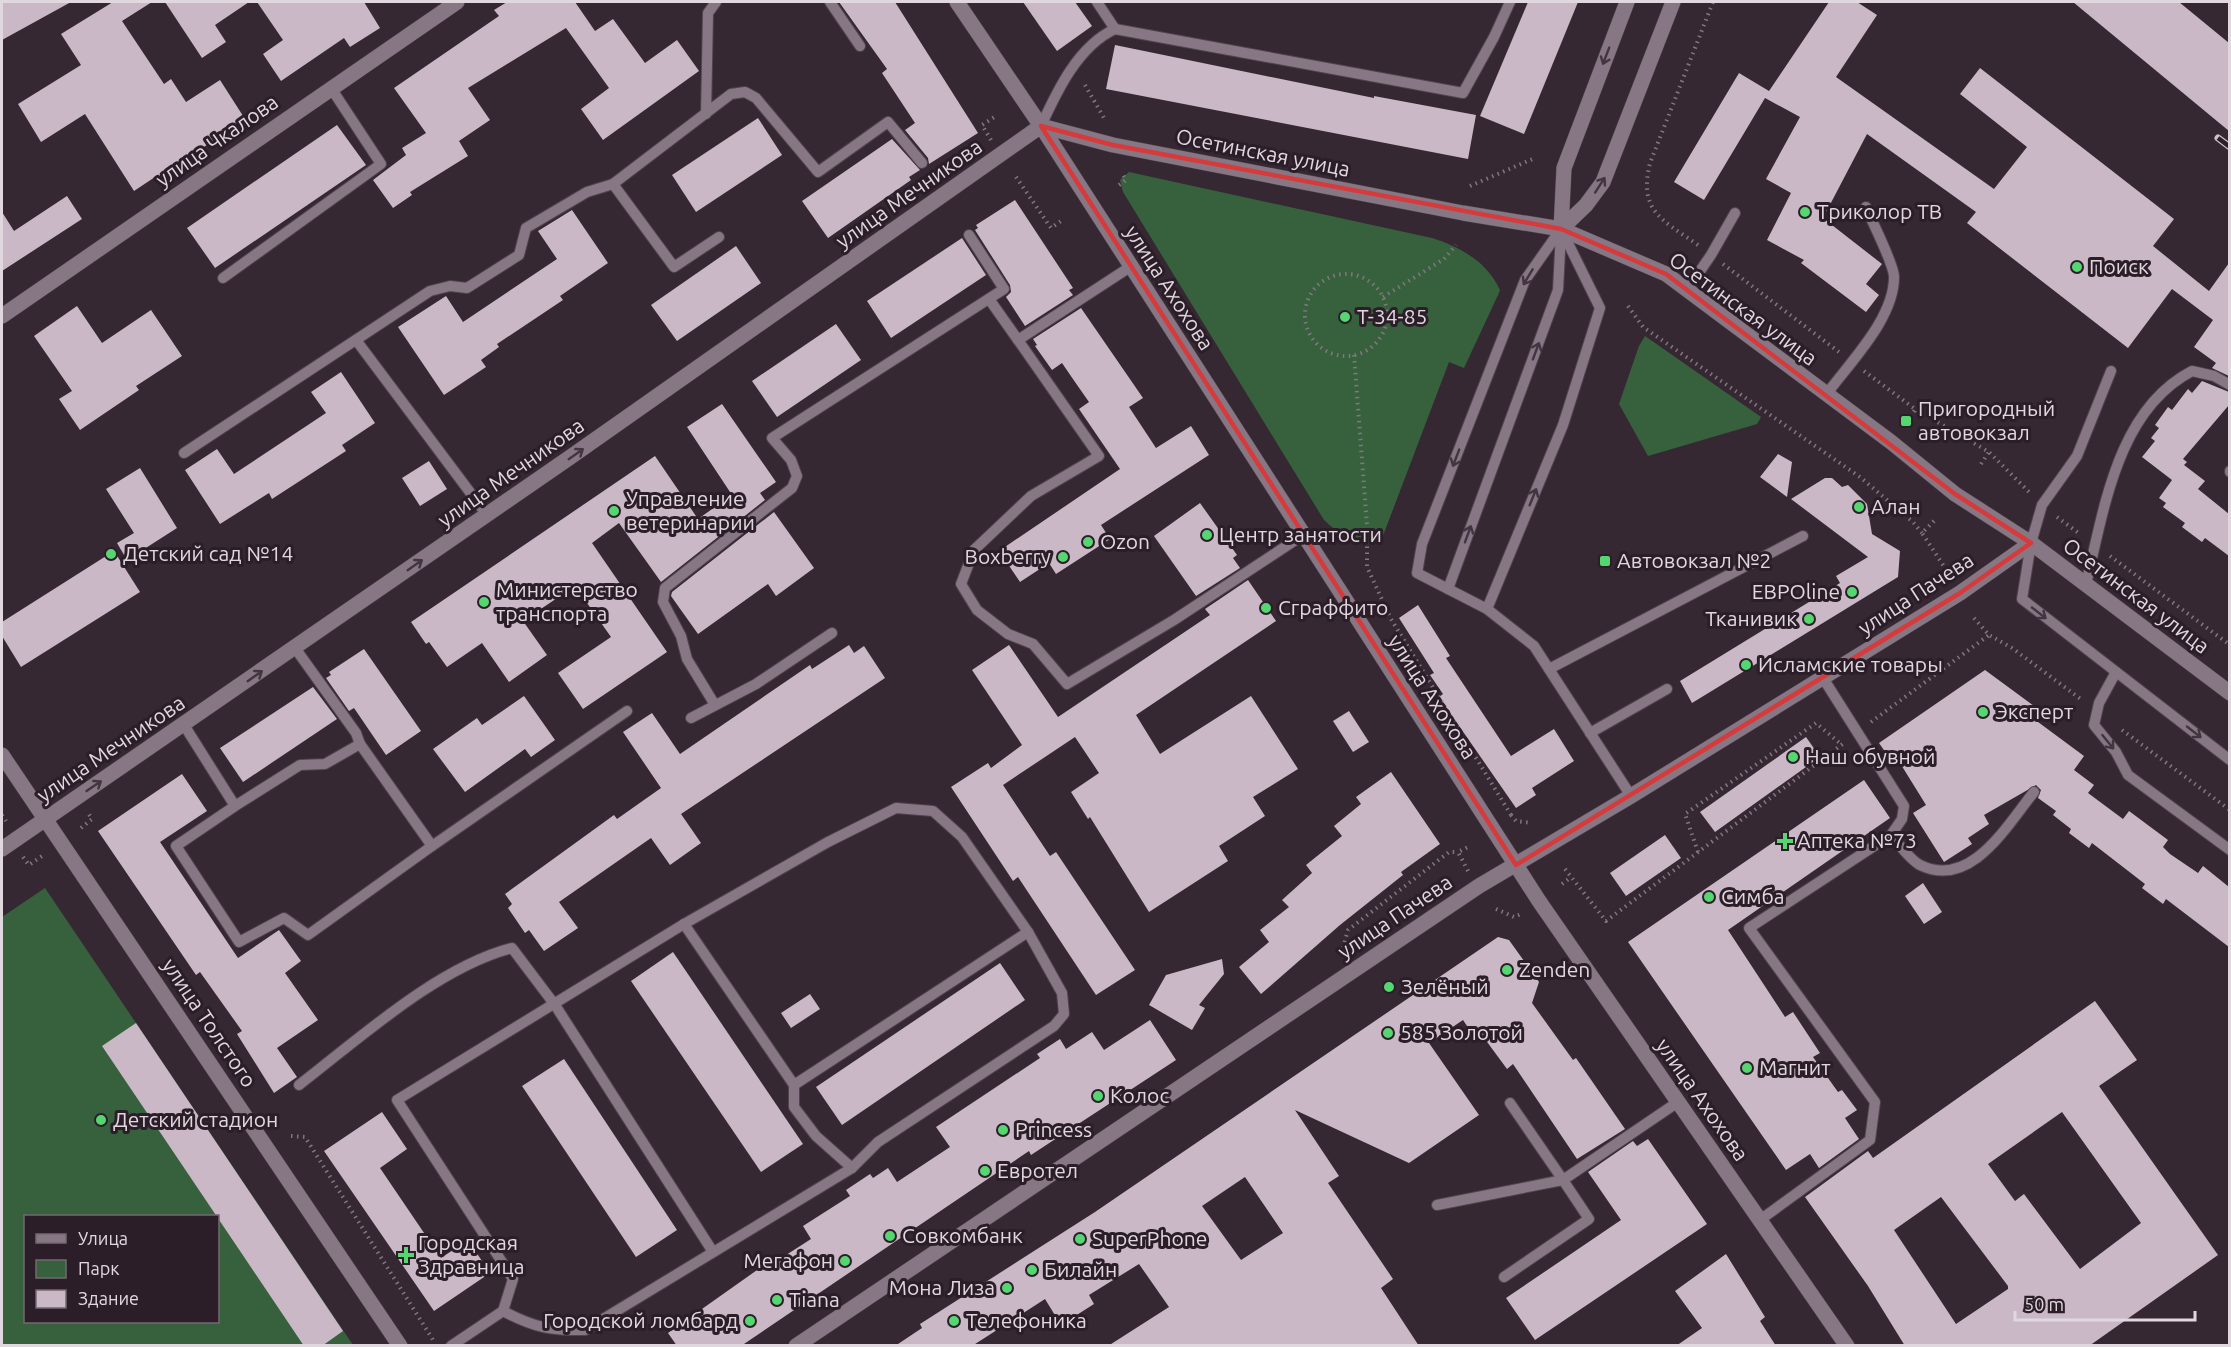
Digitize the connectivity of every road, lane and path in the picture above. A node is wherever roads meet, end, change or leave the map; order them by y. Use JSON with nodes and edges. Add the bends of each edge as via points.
{"nodes":[{"id":1,"x":457,"y":2,"type":"edge"},
{"id":2,"x":716,"y":2,"type":"edge"},
{"id":3,"x":830,"y":2,"type":"edge"},
{"id":4,"x":957,"y":2,"type":"edge"},
{"id":5,"x":1097,"y":2,"type":"edge"},
{"id":6,"x":1510,"y":2,"type":"edge"},
{"id":7,"x":1627,"y":2,"type":"edge"},
{"id":8,"x":1673,"y":2,"type":"edge"},
{"id":9,"x":1713,"y":2,"type":"edge"},
{"id":10,"x":1115,"y":29,"type":"junction"},
{"id":11,"x":860,"y":46,"type":"dead end"},
{"id":12,"x":1084,"y":85,"type":"dead end"},
{"id":13,"x":331,"y":88,"type":"junction"},
{"id":14,"x":706,"y":114,"type":"junction"},
{"id":15,"x":996,"y":116,"type":"dead end"},
{"id":16,"x":1104,"y":118,"type":"dead end"},
{"id":17,"x":1041,"y":126,"type":"junction"},
{"id":18,"x":993,"y":143,"type":"dead end"},
{"id":19,"x":1535,"y":158,"type":"dead end"},
{"id":20,"x":922,"y":163,"type":"dead end"},
{"id":21,"x":1123,"y":175,"type":"dead end"},
{"id":22,"x":1016,"y":177,"type":"dead end"},
{"id":23,"x":613,"y":184,"type":"junction"},
{"id":24,"x":1119,"y":185,"type":"dead end"},
{"id":25,"x":1470,"y":186,"type":"dead end"},
{"id":26,"x":1866,"y":207,"type":"dead end"},
{"id":27,"x":1735,"y":213,"type":"dead end"},
{"id":28,"x":1061,"y":221,"type":"dead end"},
{"id":29,"x":1561,"y":229,"type":"junction"},
{"id":30,"x":969,"y":235,"type":"dead end"},
{"id":31,"x":719,"y":237,"type":"dead end"},
{"id":32,"x":1456,"y":245,"type":"dead end"},
{"id":33,"x":1711,"y":255,"type":"junction"},
{"id":34,"x":1130,"y":267,"type":"junction"},
{"id":35,"x":223,"y":278,"type":"dead end"},
{"id":36,"x":1687,"y":290,"type":"junction"},
{"id":37,"x":1383,"y":297,"type":"junction"},
{"id":38,"x":988,"y":299,"type":"junction"},
{"id":39,"x":1628,"y":306,"type":"dead end"},
{"id":40,"x":2,"y":316,"type":"edge"},
{"id":41,"x":356,"y":340,"type":"junction"},
{"id":42,"x":1017,"y":340,"type":"junction"},
{"id":43,"x":1354,"y":355,"type":"junction"},
{"id":44,"x":1851,"y":361,"type":"junction"},
{"id":45,"x":2111,"y":371,"type":"dead end"},
{"id":46,"x":2229,"y":385,"type":"edge"},
{"id":47,"x":1826,"y":395,"type":"junction"},
{"id":48,"x":1915,"y":410,"type":"junction"},
{"id":49,"x":1906,"y":421,"type":"dead end"},
{"id":50,"x":1989,"y":452,"type":"junction"},
{"id":51,"x":184,"y":453,"type":"dead end"},
{"id":52,"x":1981,"y":464,"type":"dead end"},
{"id":53,"x":2042,"y":505,"type":"junction"},
{"id":54,"x":487,"y":515,"type":"junction"},
{"id":55,"x":1934,"y":521,"type":"dead end"},
{"id":56,"x":1922,"y":533,"type":"junction"},
{"id":57,"x":1303,"y":535,"type":"junction"},
{"id":58,"x":1803,"y":537,"type":"dead end"},
{"id":59,"x":2031,"y":543,"type":"junction"},
{"id":60,"x":2095,"y":545,"type":"junction"},
{"id":61,"x":1945,"y":568,"type":"dead end"},
{"id":62,"x":2086,"y":584,"type":"junction"},
{"id":63,"x":1448,"y":589,"type":"junction"},
{"id":64,"x":1487,"y":609,"type":"junction"},
{"id":65,"x":832,"y":633,"type":"dead end"},
{"id":66,"x":1989,"y":635,"type":"dead end"},
{"id":67,"x":2229,"y":645,"type":"edge"},
{"id":68,"x":295,"y":648,"type":"junction"},
{"id":69,"x":1549,"y":669,"type":"junction"},
{"id":70,"x":2116,"y":672,"type":"junction"},
{"id":71,"x":1823,"y":678,"type":"junction"},
{"id":72,"x":1667,"y":689,"type":"dead end"},
{"id":73,"x":2229,"y":693,"type":"edge"},
{"id":74,"x":715,"y":705,"type":"junction"},
{"id":75,"x":627,"y":711,"type":"dead end"},
{"id":76,"x":690,"y":718,"type":"dead end"},
{"id":77,"x":184,"y":725,"type":"junction"},
{"id":78,"x":1590,"y":733,"type":"junction"},
{"id":79,"x":1857,"y":733,"type":"junction"},
{"id":80,"x":360,"y":744,"type":"junction"},
{"id":81,"x":1842,"y":745,"type":"junction"},
{"id":82,"x":2,"y":754,"type":"edge"},
{"id":83,"x":2229,"y":760,"type":"edge"},
{"id":84,"x":2034,"y":792,"type":"dead end"},
{"id":85,"x":1631,"y":796,"type":"junction"},
{"id":86,"x":235,"y":806,"type":"junction"},
{"id":87,"x":87,"y":812,"type":"dead end"},
{"id":88,"x":2,"y":815,"type":"edge"},
{"id":89,"x":46,"y":819,"type":"junction"},
{"id":90,"x":6,"y":821,"type":"dead end"},
{"id":91,"x":1532,"y":823,"type":"dead end"},
{"id":92,"x":81,"y":828,"type":"dead end"},
{"id":93,"x":1891,"y":835,"type":"junction"},
{"id":94,"x":432,"y":846,"type":"junction"},
{"id":95,"x":1470,"y":846,"type":"dead end"},
{"id":96,"x":2,"y":849,"type":"edge"},
{"id":97,"x":2229,"y":850,"type":"edge"},
{"id":98,"x":19,"y":852,"type":"dead end"},
{"id":99,"x":1458,"y":852,"type":"junction"},
{"id":100,"x":1698,"y":852,"type":"junction"},
{"id":101,"x":42,"y":856,"type":"dead end"},
{"id":102,"x":1516,"y":865,"type":"junction"},
{"id":103,"x":1564,"y":869,"type":"dead end"},
{"id":104,"x":1468,"y":871,"type":"dead end"},
{"id":105,"x":1570,"y":878,"type":"junction"},
{"id":106,"x":1562,"y":884,"type":"dead end"},
{"id":107,"x":1496,"y":909,"type":"dead end"},
{"id":108,"x":1521,"y":914,"type":"dead end"},
{"id":109,"x":684,"y":924,"type":"junction"},
{"id":110,"x":1028,"y":932,"type":"junction"},
{"id":111,"x":1343,"y":948,"type":"dead end"},
{"id":112,"x":555,"y":1005,"type":"junction"},
{"id":113,"x":298,"y":1085,"type":"dead end"},
{"id":114,"x":794,"y":1085,"type":"junction"},
{"id":115,"x":1678,"y":1102,"type":"junction"},
{"id":116,"x":1510,"y":1103,"type":"dead end"},
{"id":117,"x":291,"y":1136,"type":"dead end"},
{"id":118,"x":852,"y":1168,"type":"junction"},
{"id":119,"x":1563,"y":1180,"type":"junction"},
{"id":120,"x":1437,"y":1205,"type":"dead end"},
{"id":121,"x":1760,"y":1220,"type":"junction"},
{"id":122,"x":713,"y":1252,"type":"junction"},
{"id":123,"x":1504,"y":1277,"type":"dead end"},
{"id":124,"x":503,"y":1311,"type":"junction"},
{"id":125,"x":400,"y":1346,"type":"edge"},
{"id":126,"x":437,"y":1346,"type":"edge"},
{"id":127,"x":452,"y":1346,"type":"edge"},
{"id":128,"x":796,"y":1346,"type":"edge"},
{"id":129,"x":1846,"y":1346,"type":"edge"}],
"edges":[{"from":1,"to":13,"type":"street","name":"улица Чкалова"},
{"from":2,"to":14,"type":"lane","via":[[708,13]]},
{"from":3,"to":11,"type":"lane"},
{"from":4,"to":17,"type":"street","name":"улица Ахохова"},
{"from":5,"to":10,"type":"lane"},
{"from":6,"to":10,"type":"lane","via":[[1463,93]]},
{"from":7,"to":29,"type":"street","one_way":true,"via":[[1564,168]]},
{"from":29,"to":8,"type":"street","one_way":true,"via":[[1604,182]]},
{"from":9,"to":33,"type":"path","via":[[1646,180],[1646,196],[1656,214]]},
{"from":10,"to":17,"type":"lane","via":[[1098,37],[1068,75]]},
{"from":12,"to":16,"type":"path"},
{"from":13,"to":35,"type":"lane","via":[[381,164]]},
{"from":13,"to":40,"type":"street","name":"улица Чкалова"},
{"from":14,"to":20,"type":"lane","via":[[731,94],[746,92],[756,98],[818,172],[888,122]]},
{"from":14,"to":23,"type":"lane"},
{"from":15,"to":18,"type":"path","via":[[982,125]]},
{"from":17,"to":29,"type":"street","name":"Осетинская улица","via":[[1113,145]]},
{"from":17,"to":34,"type":"street","name":"улица Ахохова"},
{"from":54,"to":17,"type":"street","name":"улица Мечникова","one_way":true},
{"from":19,"to":25,"type":"path"},
{"from":21,"to":24,"type":"path","via":[[1126,180]]},
{"from":22,"to":28,"type":"path","via":[[1051,228]]},
{"from":23,"to":31,"type":"lane","via":[[674,267]]},
{"from":23,"to":41,"type":"lane","via":[[587,192],[526,228],[519,255],[467,288],[450,286],[430,291]]},
{"from":26,"to":44,"type":"lane","via":[[1894,274],[1891,300],[1882,319]]},
{"from":27,"to":33,"type":"lane"},
{"from":29,"to":36,"type":"street","name":"Осетинская улица","via":[[1666,274]]},
{"from":63,"to":29,"type":"lane","one_way":true,"via":[[1558,290]]},
{"from":29,"to":63,"type":"lane","one_way":true,"via":[[1525,280],[1422,544],[1417,573]]},
{"from":64,"to":29,"type":"lane","one_way":true,"via":[[1563,425],[1600,308]]},
{"from":30,"to":38,"type":"lane","via":[[1004,289]]},
{"from":32,"to":37,"type":"path","via":[[1444,259]]},
{"from":33,"to":36,"type":"lane"},
{"from":33,"to":44,"type":"path"},
{"from":34,"to":42,"type":"lane"},
{"from":34,"to":57,"type":"street","name":"улица Ахохова"},
{"from":36,"to":47,"type":"street","name":"Осетинская улица"},
{"from":37,"to":43,"type":"path","via":[[1383,333],[1376,343]]},
{"from":37,"to":43,"type":"path","via":[[1366,280],[1343,274],[1331,277],[1312,292],[1305,315],[1312,338],[1330,353]]},
{"from":38,"to":42,"type":"lane"},
{"from":38,"to":74,"type":"lane","via":[[772,438],[791,460],[797,476],[792,488],[665,588],[663,602],[681,636],[687,659]]},
{"from":39,"to":56,"type":"path","via":[[1643,327],[1860,477]]},
{"from":41,"to":51,"type":"lane"},
{"from":41,"to":54,"type":"lane"},
{"from":42,"to":57,"type":"lane","via":[[1099,456],[1031,496],[974,550],[961,584],[977,610],[1008,634],[1033,644],[1067,684],[1174,620]]},
{"from":43,"to":91,"type":"path","via":[[1367,567],[1390,619],[1510,816]]},
{"from":44,"to":47,"type":"lane"},
{"from":44,"to":48,"type":"path"},
{"from":45,"to":53,"type":"lane","via":[[2077,456]]},
{"from":46,"to":60,"type":"lane","via":[[2214,376],[2192,371],[2172,381],[2137,426],[2118,460]]},
{"from":47,"to":59,"type":"street","name":"Осетинская улица","via":[[1955,494]]},
{"from":48,"to":49,"type":"path"},
{"from":48,"to":50,"type":"path"},
{"from":50,"to":52,"type":"path"},
{"from":50,"to":53,"type":"path"},
{"from":53,"to":59,"type":"lane"},
{"from":53,"to":60,"type":"path"},
{"from":68,"to":54,"type":"street","name":"улица Мечникова","one_way":true},
{"from":55,"to":56,"type":"path"},
{"from":56,"to":61,"type":"path"},
{"from":57,"to":102,"type":"street","name":"улица Ахохова"},
{"from":58,"to":69,"type":"lane"},
{"from":59,"to":62,"type":"street","name":"Осетинская улица"},
{"from":59,"to":70,"type":"lane","one_way":true,"via":[[2022,599]]},
{"from":59,"to":71,"type":"street","name":"улица Пачева","via":[[1960,593]]},
{"from":60,"to":62,"type":"lane"},
{"from":60,"to":67,"type":"path"},
{"from":62,"to":73,"type":"street","name":"Осетинская улица"},
{"from":63,"to":64,"type":"lane"},
{"from":64,"to":69,"type":"lane","via":[[1534,646]]},
{"from":65,"to":74,"type":"lane","via":[[756,684]]},
{"from":66,"to":79,"type":"path"},
{"from":77,"to":68,"type":"street","name":"улица Мечникова","one_way":true},
{"from":68,"to":80,"type":"lane"},
{"from":69,"to":78,"type":"lane"},
{"from":70,"to":83,"type":"lane","one_way":true},
{"from":70,"to":97,"type":"lane","one_way":true,"via":[[2099,703],[2094,725],[2116,752],[2128,775]]},
{"from":71,"to":79,"type":"lane"},
{"from":71,"to":85,"type":"street","name":"улица Пачева"},
{"from":72,"to":78,"type":"lane"},
{"from":74,"to":76,"type":"lane"},
{"from":75,"to":94,"type":"lane"},
{"from":77,"to":86,"type":"lane"},
{"from":89,"to":77,"type":"street","name":"улица Мечникова","one_way":true},
{"from":78,"to":85,"type":"lane"},
{"from":79,"to":81,"type":"path"},
{"from":79,"to":93,"type":"lane","via":[[1904,806],[1902,819]]},
{"from":80,"to":86,"type":"lane","via":[[325,764],[300,765]]},
{"from":80,"to":94,"type":"lane"},
{"from":81,"to":100,"type":"path"},
{"from":81,"to":100,"type":"path","via":[[1816,723],[1685,814]]},
{"from":82,"to":89,"type":"street","name":"улица Толстого"},
{"from":84,"to":93,"type":"lane","via":[[1986,851],[1956,870],[1938,872],[1918,864]]},
{"from":85,"to":102,"type":"street","name":"улица Пачева"},
{"from":86,"to":94,"type":"lane","via":[[176,846],[239,942],[284,918],[308,935]]},
{"from":87,"to":92,"type":"path","via":[[92,819]]},
{"from":88,"to":90,"type":"path"},
{"from":89,"to":96,"type":"street","name":"улица Мечникова"},
{"from":89,"to":125,"type":"street","name":"улица Толстого"},
{"from":93,"to":121,"type":"lane","via":[[1749,928],[1875,1102],[1870,1140]]},
{"from":95,"to":99,"type":"path"},
{"from":98,"to":101,"type":"path","via":[[29,865]]},
{"from":99,"to":104,"type":"path"},
{"from":99,"to":111,"type":"path","via":[[1449,852],[1348,930]]},
{"from":100,"to":105,"type":"path","via":[[1606,921]]},
{"from":102,"to":115,"type":"street","name":"улица Ахохова"},
{"from":102,"to":128,"type":"street","name":"улица Пачева","via":[[1479,886]]},
{"from":103,"to":105,"type":"path"},
{"from":105,"to":106,"type":"path"},
{"from":107,"to":108,"type":"path","via":[[1514,917]]},
{"from":109,"to":110,"type":"lane","via":[[896,808],[933,811],[962,837]]},
{"from":109,"to":112,"type":"lane"},
{"from":109,"to":114,"type":"lane"},
{"from":110,"to":114,"type":"lane"},
{"from":110,"to":118,"type":"lane","via":[[1062,993],[1064,1014],[1054,1026],[878,1142]]},
{"from":112,"to":113,"type":"lane","via":[[512,948],[485,955],[411,999]]},
{"from":112,"to":122,"type":"lane"},
{"from":112,"to":124,"type":"lane","via":[[397,1100],[513,1280]]},
{"from":114,"to":118,"type":"lane","via":[[794,1107],[816,1136]]},
{"from":115,"to":119,"type":"lane"},
{"from":115,"to":121,"type":"street","name":"улица Ахохова"},
{"from":116,"to":119,"type":"lane"},
{"from":117,"to":126,"type":"path","via":[[305,1137]]},
{"from":118,"to":122,"type":"lane"},
{"from":119,"to":120,"type":"lane"},
{"from":119,"to":123,"type":"lane","via":[[1589,1219]]},
{"from":121,"to":129,"type":"street","name":"улица Ахохова"},
{"from":122,"to":124,"type":"lane","via":[[585,1330],[554,1331]]},
{"from":124,"to":127,"type":"lane"}]}
